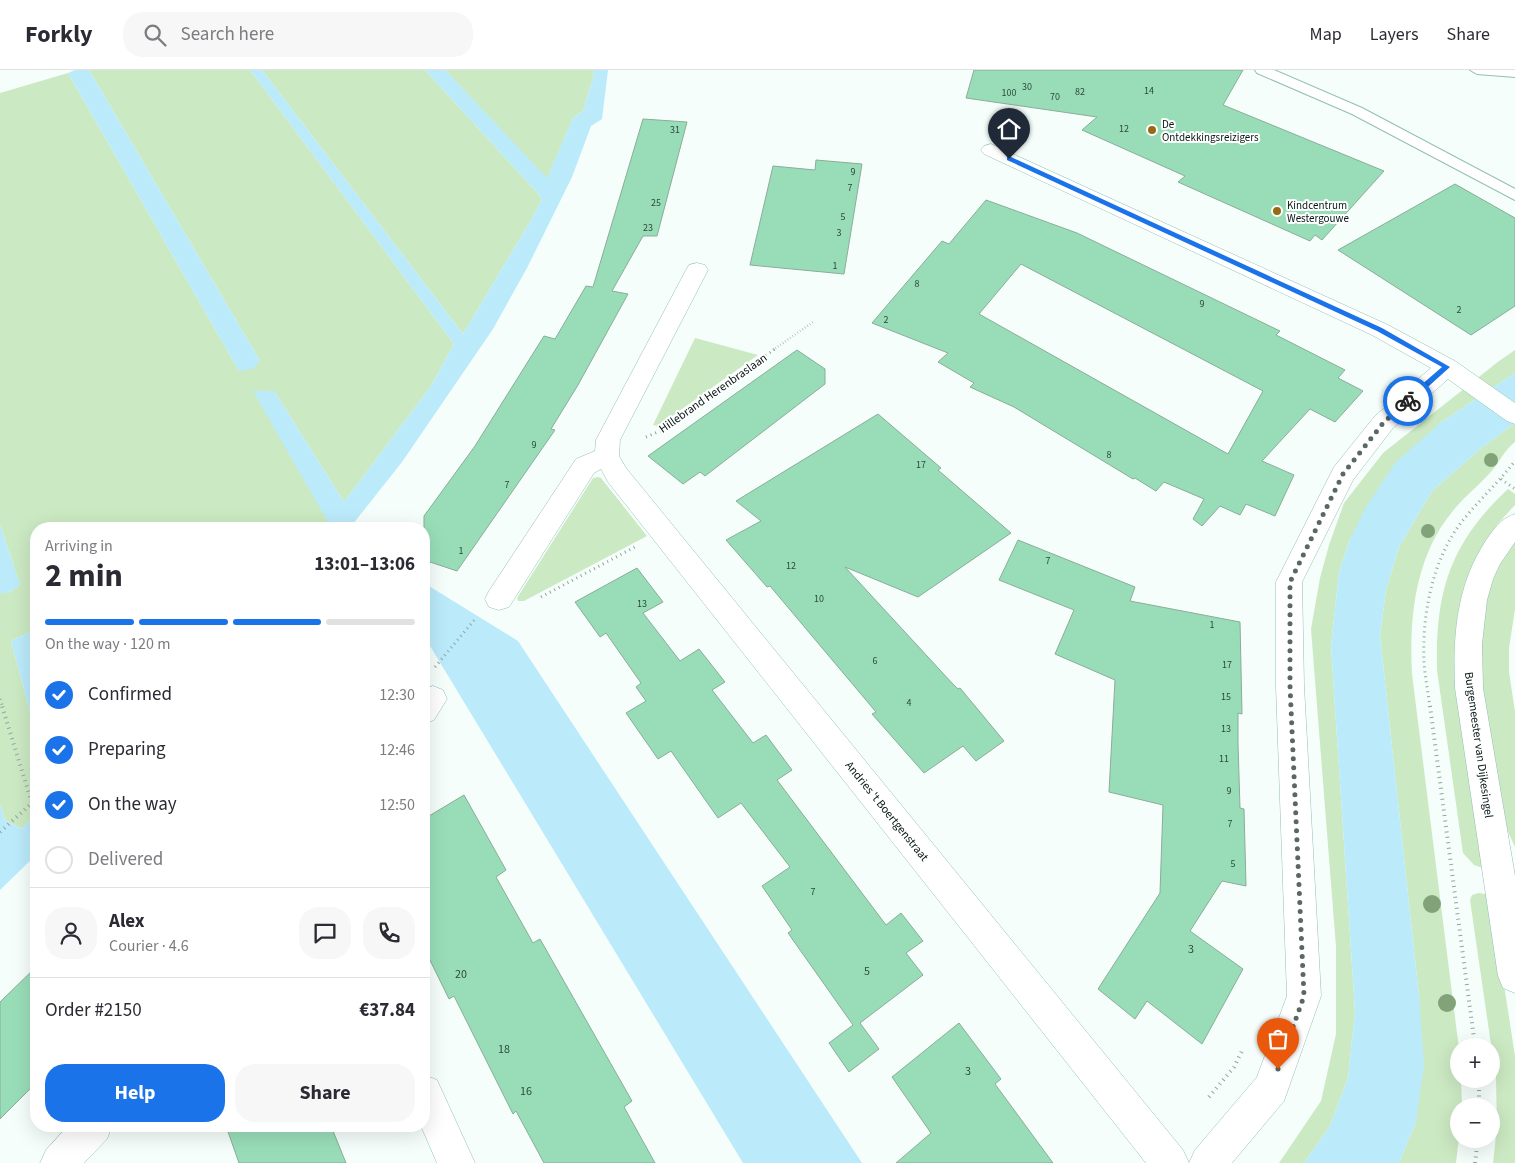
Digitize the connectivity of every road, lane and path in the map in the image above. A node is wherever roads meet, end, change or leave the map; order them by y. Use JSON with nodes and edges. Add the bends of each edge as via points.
{"nodes":[{"id":1,"x":1262,"y":70,"type":"edge"},
{"id":2,"x":1477,"y":70,"type":"edge"},
{"id":3,"x":1515,"y":73,"type":"edge"},
{"id":4,"x":991,"y":150,"type":"dead end"},
{"id":5,"x":1515,"y":195,"type":"edge"},
{"id":6,"x":697,"y":270,"type":"dead end"},
{"id":7,"x":813,"y":322,"type":"dead end"},
{"id":8,"x":1447,"y":367,"type":"junction"},
{"id":9,"x":1515,"y":415,"type":"edge"},
{"id":10,"x":607,"y":456,"type":"junction"},
{"id":11,"x":1501,"y":479,"type":"dead end"},
{"id":12,"x":1515,"y":489,"type":"edge"},
{"id":13,"x":1515,"y":524,"type":"edge"},
{"id":14,"x":664,"y":532,"type":"junction"},
{"id":15,"x":492,"y":602,"type":"junction"},
{"id":16,"x":433,"y":670,"type":"dead end"},
{"id":17,"x":0,"y":699,"type":"edge"},
{"id":18,"x":30,"y":796,"type":"edge"},
{"id":19,"x":30,"y":805,"type":"edge"},
{"id":20,"x":0,"y":832,"type":"edge"},
{"id":21,"x":1452,"y":873,"type":"dead end"},
{"id":22,"x":1508,"y":886,"type":"edge"},
{"id":23,"x":1515,"y":976,"type":"edge"},
{"id":24,"x":1474,"y":1038,"type":"edge"},
{"id":25,"x":430,"y":1107,"type":"edge"},
{"id":26,"x":88,"y":1132,"type":"edge"},
{"id":27,"x":1477,"y":1148,"type":"edge"},
{"id":28,"x":59,"y":1163,"type":"edge"},
{"id":29,"x":456,"y":1163,"type":"edge"},
{"id":30,"x":1170,"y":1163,"type":"edge"},
{"id":31,"x":1208,"y":1163,"type":"edge"},
{"id":32,"x":1475,"y":1163,"type":"edge"}],
"edges":[{"from":1,"to":5,"type":"lane","via":[[1357,111]]},
{"from":2,"to":3,"type":"lane"},
{"from":4,"to":8,"type":"street","via":[[1380,330]]},
{"from":6,"to":10,"type":"street","via":[[608,440]]},
{"from":7,"to":10,"type":"path","name":"Hillebrand Herenbraslaan","via":[[660,431]]},
{"from":8,"to":9,"type":"street"},
{"from":8,"to":31,"type":"street","via":[[1384,422],[1343,474],[1290,582],[1290,686],[1304,996],[1271,1088]]},
{"from":10,"to":14,"type":"street","name":"Andries 't Boertgenstraat","via":[[617,475]]},
{"from":10,"to":15,"type":"street","via":[[585,466]]},
{"from":11,"to":12,"type":"path"},
{"from":13,"to":22,"type":"street","name":"Burgemeester van Dijkesingel","via":[[1490,556],[1480,579],[1466,647],[1469,688]]},
{"from":14,"to":15,"type":"path","via":[[522,607]]},
{"from":14,"to":30,"type":"street","name":"Andries 't Boertgenstraat"},
{"from":15,"to":16,"type":"path"},
{"from":17,"to":18,"type":"path"},
{"from":19,"to":20,"type":"path"},
{"from":21,"to":24,"type":"path"},
{"from":22,"to":23,"type":"street","name":"Burgemeester van Dijkesingel"},
{"from":25,"to":29,"type":"street"},
{"from":26,"to":28,"type":"street"},
{"from":27,"to":32,"type":"path"}]}
